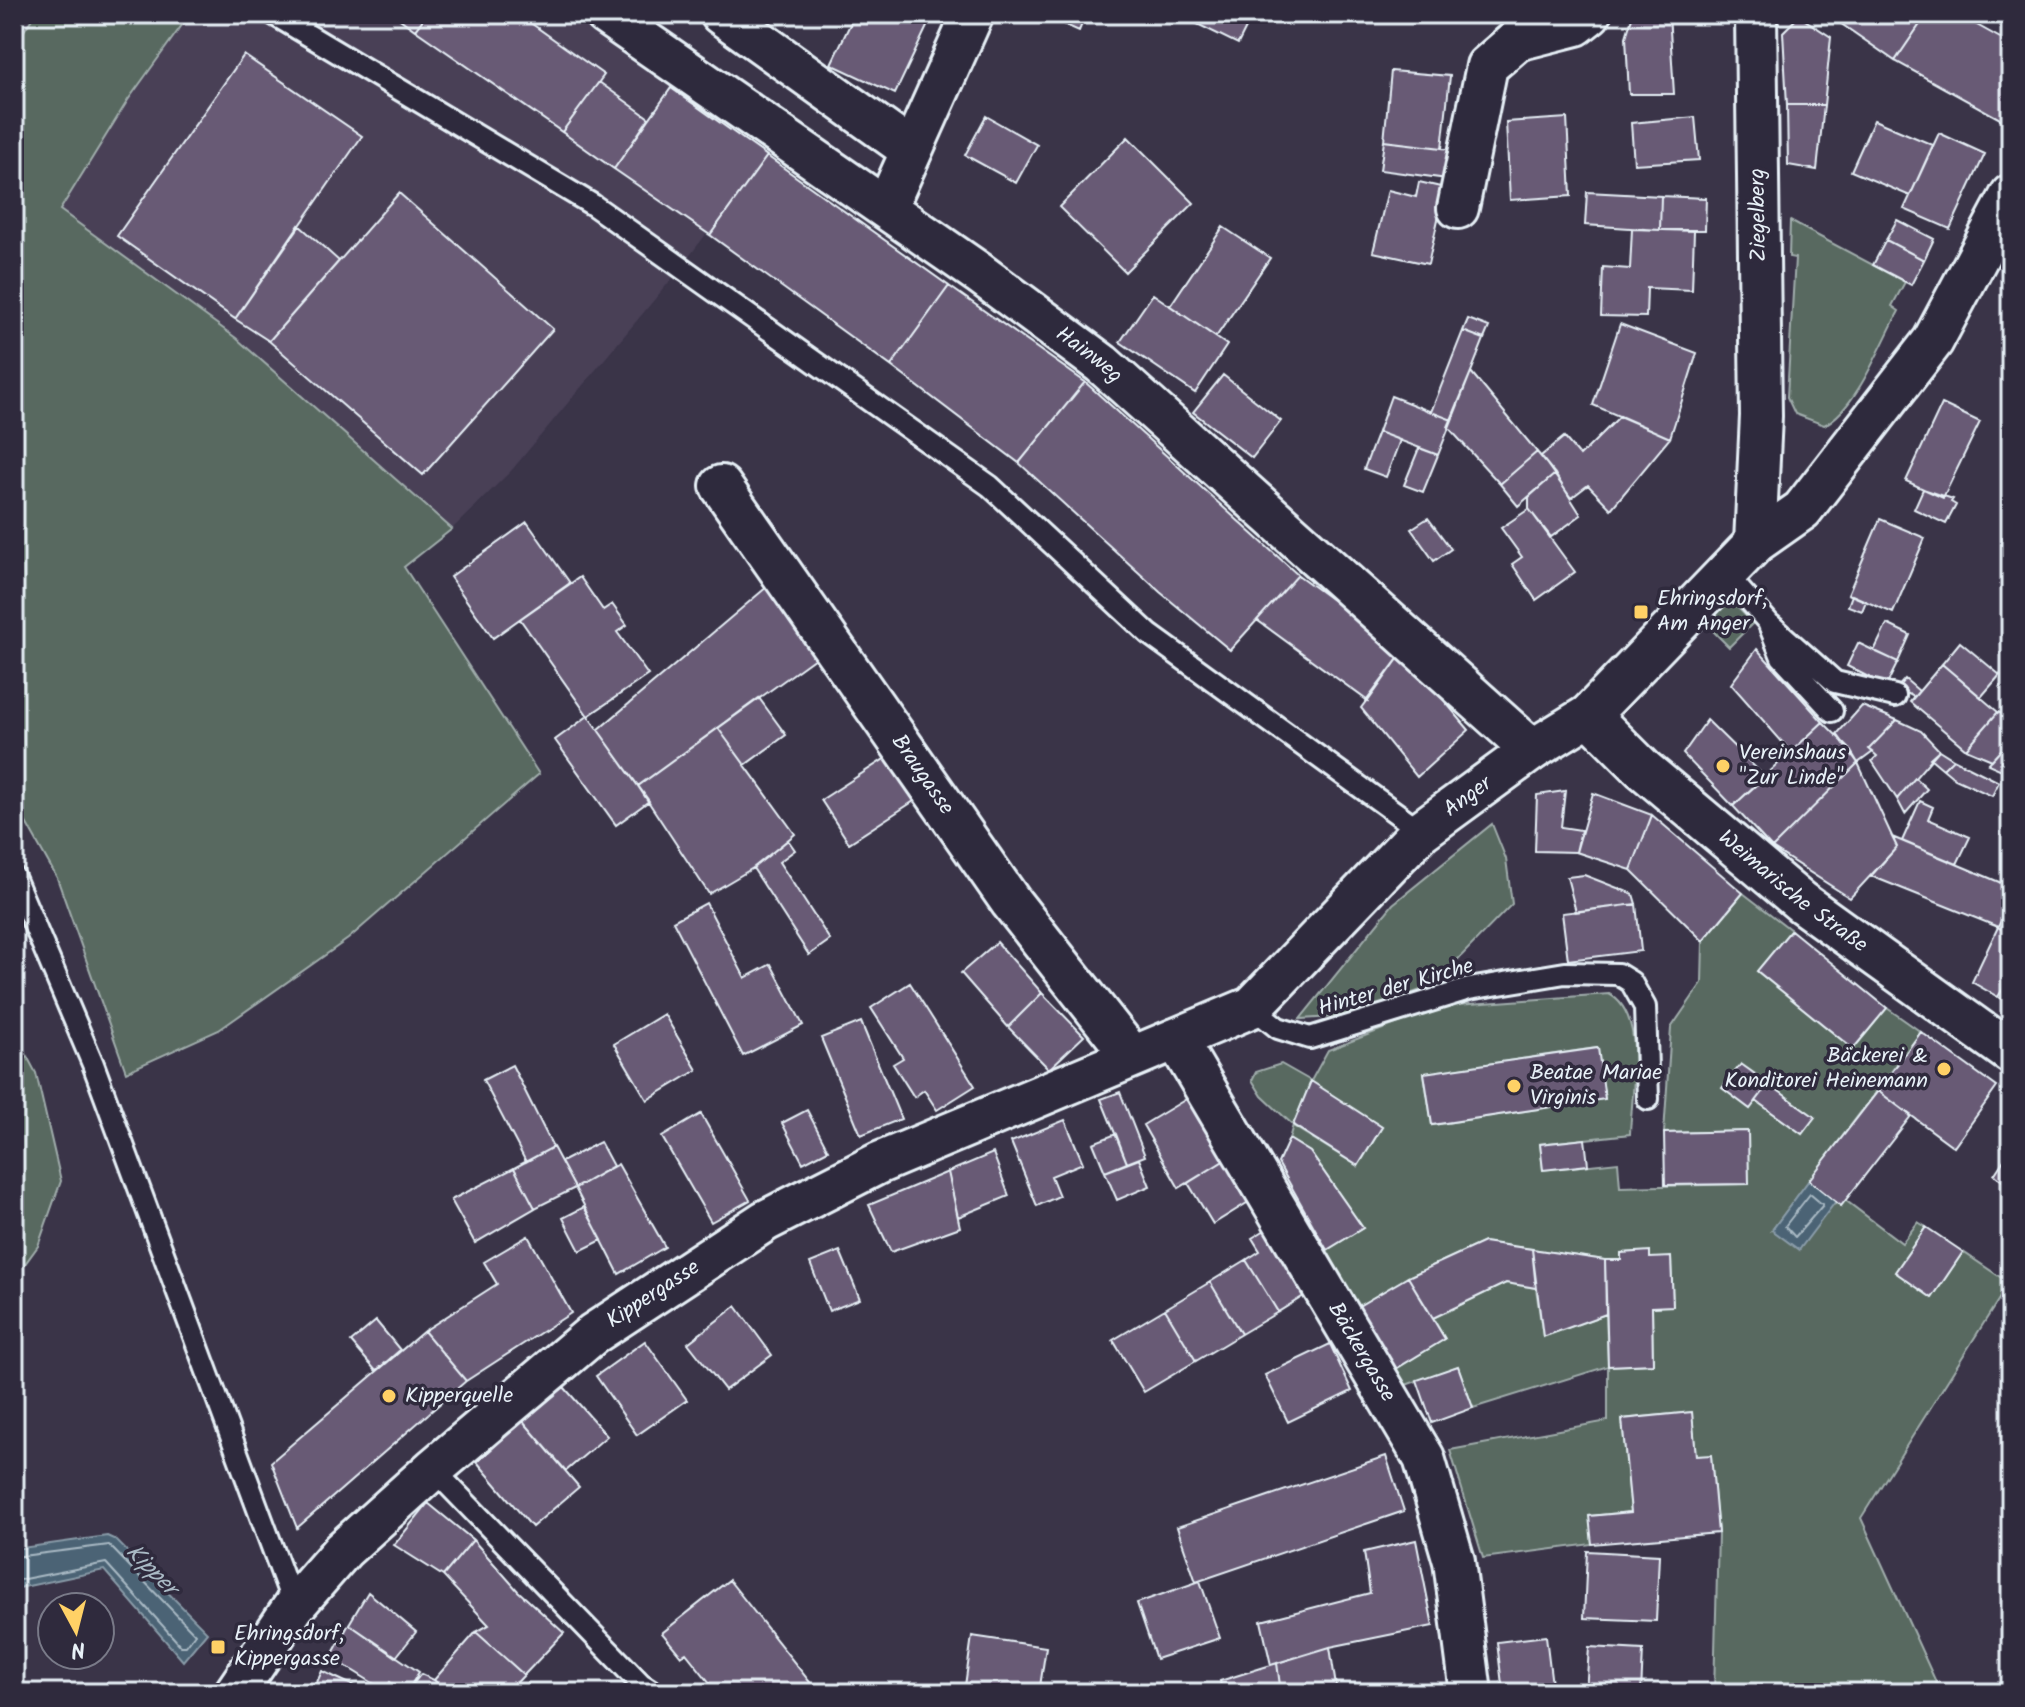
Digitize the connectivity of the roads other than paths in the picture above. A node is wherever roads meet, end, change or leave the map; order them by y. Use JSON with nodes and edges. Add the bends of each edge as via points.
{"nodes":[{"id":1,"x":273,"y":14,"type":"edge"},
{"id":2,"x":605,"y":14,"type":"edge"},
{"id":3,"x":721,"y":14,"type":"edge"},
{"id":4,"x":973,"y":14,"type":"edge"},
{"id":5,"x":1590,"y":14,"type":"edge"},
{"id":6,"x":1756,"y":14,"type":"edge"},
{"id":7,"x":911,"y":150,"type":"junction"},
{"id":8,"x":2011,"y":195,"type":"edge"},
{"id":9,"x":886,"y":208,"type":"junction"},
{"id":10,"x":1458,"y":208,"type":"dead end"},
{"id":11,"x":721,"y":486,"type":"dead end"},
{"id":12,"x":1755,"y":543,"type":"junction"},
{"id":13,"x":1726,"y":574,"type":"junction"},
{"id":14,"x":1768,"y":622,"type":"junction"},
{"id":15,"x":1895,"y":696,"type":"dead end"},
{"id":16,"x":1832,"y":711,"type":"dead end"},
{"id":17,"x":1589,"y":715,"type":"junction"},
{"id":18,"x":1532,"y":750,"type":"junction"},
{"id":19,"x":1421,"y":831,"type":"junction"},
{"id":20,"x":14,"y":877,"type":"edge"},
{"id":21,"x":1252,"y":1007,"type":"junction"},
{"id":22,"x":1176,"y":1039,"type":"junction"},
{"id":23,"x":2011,"y":1053,"type":"edge"},
{"id":24,"x":1132,"y":1056,"type":"junction"},
{"id":25,"x":1648,"y":1099,"type":"dead end"},
{"id":26,"x":433,"y":1469,"type":"junction"},
{"id":27,"x":294,"y":1606,"type":"junction"},
{"id":28,"x":235,"y":1693,"type":"edge"},
{"id":29,"x":655,"y":1693,"type":"edge"},
{"id":30,"x":1471,"y":1693,"type":"edge"}],
"edges":[{"from":1,"to":19,"type":"lane","via":[[593,205],[990,486],[1149,634]]},
{"from":2,"to":9,"type":"street","name":"Hainweg"},
{"from":3,"to":7,"type":"street"},
{"from":4,"to":7,"type":"street"},
{"from":5,"to":10,"type":"street","via":[[1576,25],[1517,40],[1487,66]]},
{"from":6,"to":12,"type":"street","name":"Ziegelberg","via":[[1761,416]]},
{"from":7,"to":9,"type":"street"},
{"from":8,"to":12,"type":"street","name":"Anger","via":[[1933,341],[1802,510]]},
{"from":9,"to":18,"type":"street","name":"Hainweg","via":[[1102,364]]},
{"from":11,"to":24,"type":"street","name":"Braugasse","via":[[1011,902]]},
{"from":12,"to":13,"type":"street","name":"Anger"},
{"from":13,"to":14,"type":"lane"},
{"from":13,"to":17,"type":"street","name":"Anger"},
{"from":14,"to":15,"type":"lane","via":[[1835,682]]},
{"from":14,"to":16,"type":"lane","via":[[1782,657]]},
{"from":17,"to":18,"type":"street","name":"Anger"},
{"from":17,"to":23,"type":"street","name":"Weimarische Straße","via":[[1643,769],[1801,902]]},
{"from":18,"to":19,"type":"street","name":"Anger"},
{"from":19,"to":21,"type":"street","name":"Anger"},
{"from":20,"to":27,"type":"lane","via":[[93,1064]]},
{"from":21,"to":22,"type":"street","name":"Anger"},
{"from":21,"to":25,"type":"lane","name":"Hinter der Kirche","via":[[1278,1028],[1310,1038],[1469,989],[1565,973],[1618,974],[1631,982],[1645,1007]]},
{"from":22,"to":24,"type":"street","name":"Kippergasse"},
{"from":22,"to":30,"type":"street","name":"Bäckergasse","via":[[1424,1458],[1454,1561]]},
{"from":24,"to":26,"type":"street","name":"Kippergasse","via":[[879,1163],[765,1221],[593,1334]]},
{"from":26,"to":27,"type":"street","name":"Kippergasse","via":[[343,1550]]},
{"from":26,"to":29,"type":"lane"},
{"from":27,"to":28,"type":"street","name":"Kippergasse"}]}
